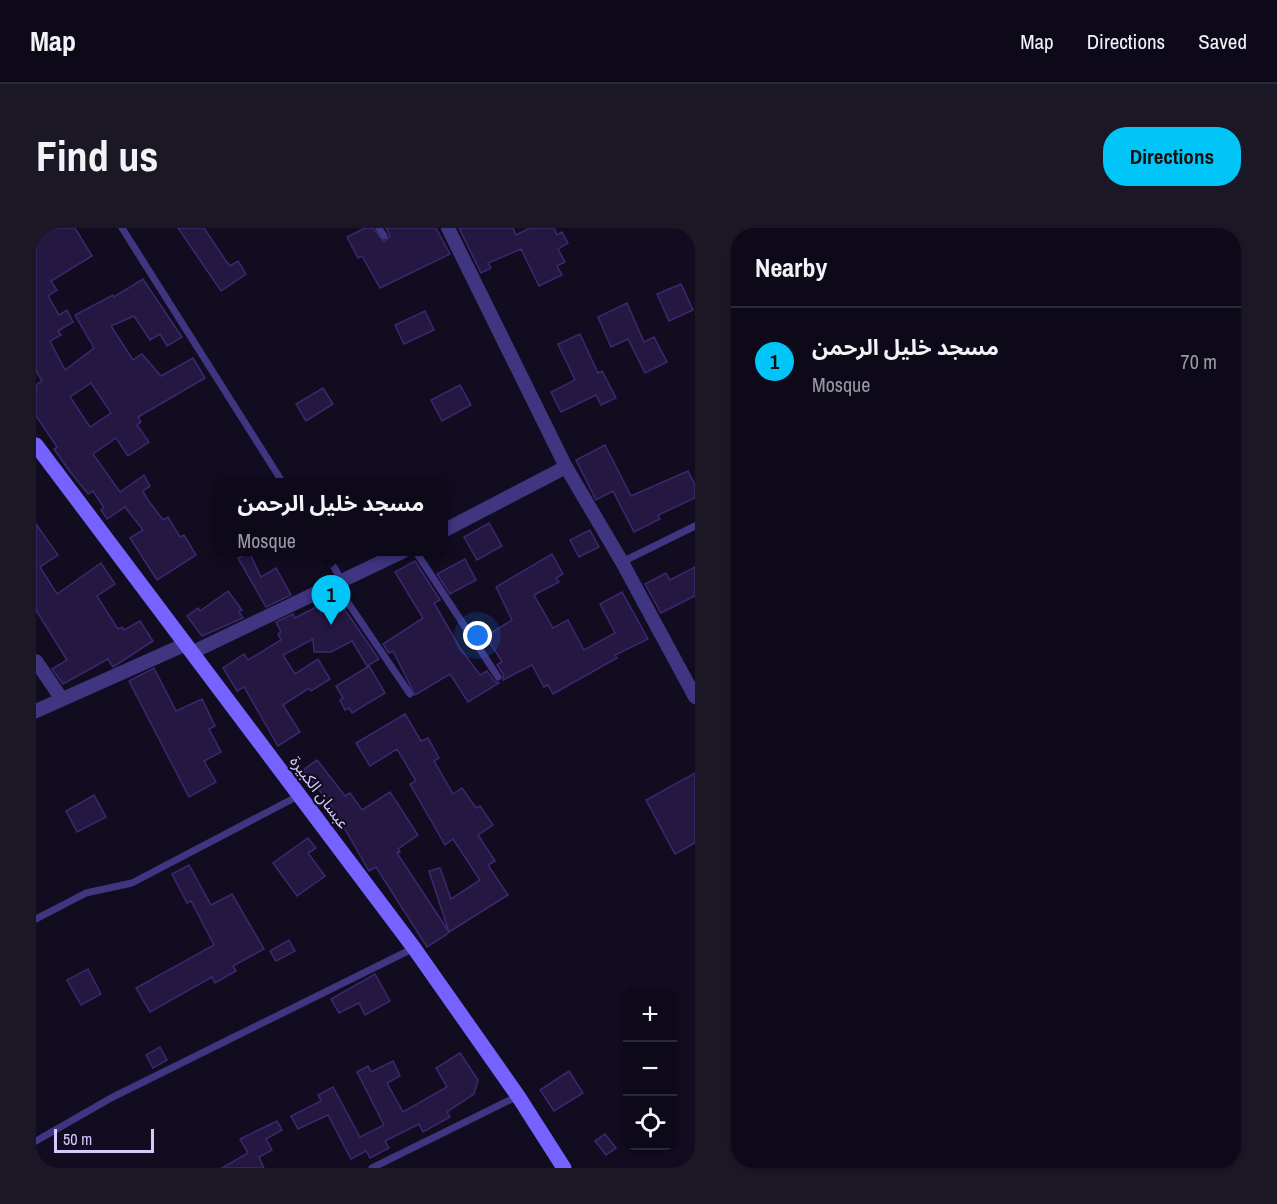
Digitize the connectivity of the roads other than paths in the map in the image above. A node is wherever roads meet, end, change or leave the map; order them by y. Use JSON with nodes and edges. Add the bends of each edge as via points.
{"nodes":[{"id":1,"x":122,"y":228,"type":"edge"},
{"id":2,"x":379,"y":228,"type":"edge"},
{"id":3,"x":448,"y":228,"type":"edge"},
{"id":4,"x":384,"y":237,"type":"dead end"},
{"id":5,"x":36,"y":445,"type":"edge"},
{"id":6,"x":566,"y":467,"type":"junction"},
{"id":7,"x":280,"y":478,"type":"edge"},
{"id":8,"x":695,"y":526,"type":"edge"},
{"id":9,"x":448,"y":529,"type":"edge"},
{"id":10,"x":327,"y":556,"type":"edge"},
{"id":11,"x":393,"y":556,"type":"edge"},
{"id":12,"x":419,"y":556,"type":"edge"},
{"id":13,"x":622,"y":562,"type":"junction"},
{"id":14,"x":341,"y":579,"type":"junction"},
{"id":15,"x":189,"y":648,"type":"junction"},
{"id":16,"x":36,"y":661,"type":"edge"},
{"id":17,"x":498,"y":677,"type":"dead end"},
{"id":18,"x":411,"y":694,"type":"dead end"},
{"id":19,"x":61,"y":698,"type":"junction"},
{"id":20,"x":695,"y":698,"type":"edge"},
{"id":21,"x":36,"y":711,"type":"edge"},
{"id":22,"x":300,"y":795,"type":"junction"},
{"id":23,"x":36,"y":919,"type":"edge"},
{"id":24,"x":414,"y":948,"type":"junction"},
{"id":25,"x":518,"y":1096,"type":"junction"},
{"id":26,"x":36,"y":1141,"type":"edge"},
{"id":27,"x":372,"y":1168,"type":"edge"},
{"id":28,"x":564,"y":1168,"type":"edge"}],
"edges":[{"from":1,"to":7,"type":"lane"},
{"from":2,"to":4,"type":"lane"},
{"from":3,"to":6,"type":"street"},
{"from":5,"to":15,"type":"main road","name":"عبسان الكبيرة"},
{"from":6,"to":9,"type":"street"},
{"from":6,"to":13,"type":"street"},
{"from":8,"to":13,"type":"lane"},
{"from":10,"to":14,"type":"lane"},
{"from":11,"to":14,"type":"street"},
{"from":12,"to":17,"type":"lane"},
{"from":13,"to":20,"type":"street"},
{"from":14,"to":15,"type":"street"},
{"from":14,"to":18,"type":"lane","via":[[342,594]]},
{"from":15,"to":19,"type":"street"},
{"from":15,"to":22,"type":"main road","name":"عبسان الكبيرة"},
{"from":16,"to":19,"type":"street"},
{"from":19,"to":21,"type":"street"},
{"from":22,"to":23,"type":"lane","via":[[132,883],[86,893]]},
{"from":22,"to":24,"type":"main road","name":"عبسان الكبيرة"},
{"from":24,"to":25,"type":"main road","name":"عبسان الكبيرة"},
{"from":24,"to":26,"type":"lane","via":[[111,1098]]},
{"from":25,"to":27,"type":"lane"},
{"from":25,"to":28,"type":"main road","name":"عبسان الكبيرة"}]}
